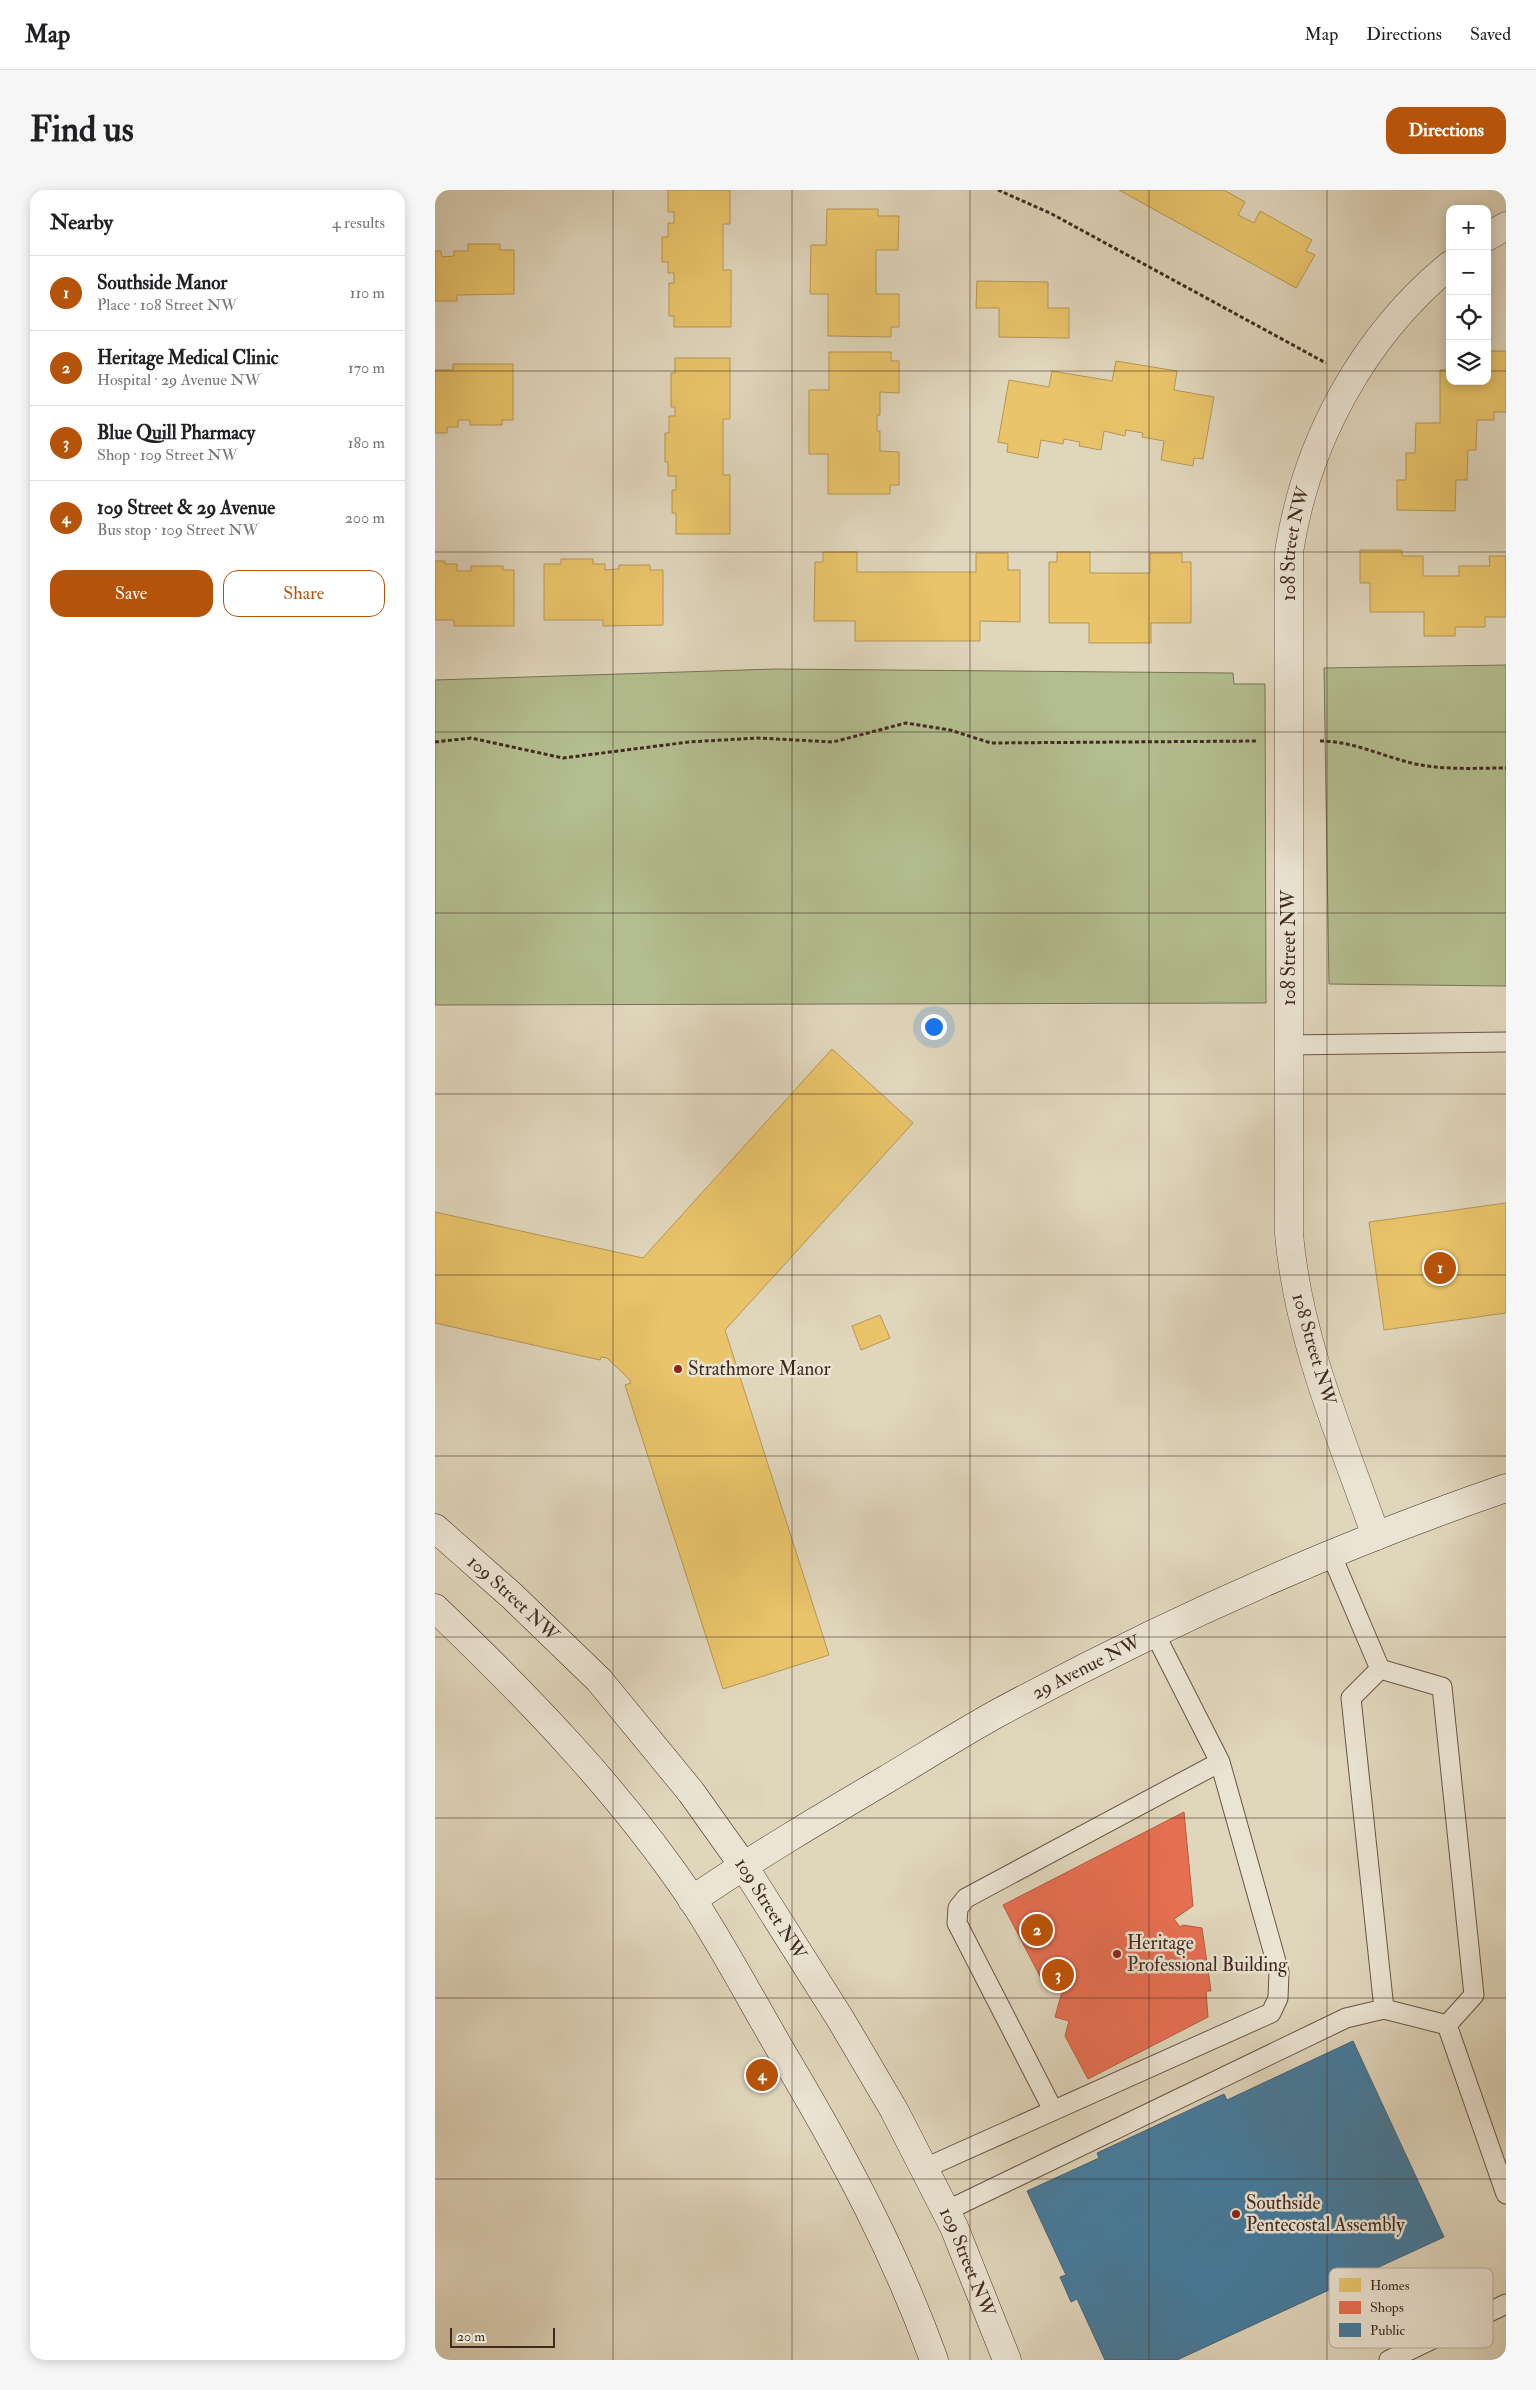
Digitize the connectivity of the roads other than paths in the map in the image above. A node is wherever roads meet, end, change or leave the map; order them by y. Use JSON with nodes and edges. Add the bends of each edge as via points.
{"nodes":[{"id":1,"x":1506,"y":226,"type":"edge"},
{"id":2,"x":1491,"y":235,"type":"edge"},
{"id":3,"x":1446,"y":268,"type":"edge"},
{"id":4,"x":1506,"y":1042,"type":"edge"},
{"id":5,"x":1289,"y":1045,"type":"junction"},
{"id":6,"x":1506,"y":1488,"type":"edge"},
{"id":7,"x":435,"y":1528,"type":"edge"},
{"id":8,"x":1376,"y":1536,"type":"junction"},
{"id":9,"x":1331,"y":1554,"type":"junction"},
{"id":10,"x":435,"y":1608,"type":"edge"},
{"id":11,"x":1155,"y":1634,"type":"junction"},
{"id":12,"x":1380,"y":1669,"type":"junction"},
{"id":13,"x":1220,"y":1762,"type":"junction"},
{"id":14,"x":743,"y":1865,"type":"junction"},
{"id":15,"x":692,"y":1900,"type":"junction"},
{"id":16,"x":1384,"y":2009,"type":"junction"},
{"id":17,"x":1447,"y":2025,"type":"junction"},
{"id":18,"x":1053,"y":2110,"type":"junction"},
{"id":19,"x":923,"y":2169,"type":"junction"},
{"id":20,"x":1506,"y":2194,"type":"edge"},
{"id":21,"x":946,"y":2210,"type":"junction"},
{"id":22,"x":1506,"y":2304,"type":"edge"},
{"id":23,"x":1493,"y":2310,"type":"edge"},
{"id":24,"x":1414,"y":2348,"type":"edge"},
{"id":25,"x":934,"y":2360,"type":"edge"},
{"id":26,"x":1007,"y":2360,"type":"edge"},
{"id":27,"x":1389,"y":2360,"type":"edge"}],
"edges":[{"from":1,"to":2,"type":"street"},
{"from":3,"to":5,"type":"street","name":"108 Street NW","via":[[1401,313],[1358,370],[1312,459],[1294,518],[1289,552]]},
{"from":4,"to":5,"type":"lane"},
{"from":5,"to":8,"type":"street","name":"108 Street NW","via":[[1289,1234],[1292,1268],[1314,1361]]},
{"from":6,"to":8,"type":"street","name":"29 Avenue NW"},
{"from":7,"to":14,"type":"street","name":"109 Street NW","via":[[599,1680],[691,1792]]},
{"from":8,"to":9,"type":"street","name":"29 Avenue NW"},
{"from":9,"to":11,"type":"street","name":"29 Avenue NW"},
{"from":9,"to":12,"type":"lane"},
{"from":10,"to":15,"type":"street","via":[[555,1727],[602,1780]]},
{"from":11,"to":13,"type":"lane"},
{"from":11,"to":14,"type":"street","name":"29 Avenue NW","via":[[997,1714]]},
{"from":12,"to":16,"type":"lane","via":[[1351,1698]]},
{"from":12,"to":17,"type":"lane","via":[[1442,1687],[1475,1996]]},
{"from":13,"to":18,"type":"lane","via":[[1279,1972],[1278,1998],[1271,2013]]},
{"from":13,"to":18,"type":"lane","via":[[966,1898],[958,1908],[957,1923]]},
{"from":14,"to":15,"type":"street","name":"29 Avenue NW"},
{"from":14,"to":19,"type":"street","name":"109 Street NW","via":[[846,2028],[894,2110]]},
{"from":15,"to":25,"type":"street","via":[[849,2169],[886,2241]]},
{"from":16,"to":17,"type":"lane"},
{"from":16,"to":21,"type":"lane","via":[[1346,2018]]},
{"from":17,"to":20,"type":"lane"},
{"from":18,"to":19,"type":"lane"},
{"from":19,"to":21,"type":"street","name":"109 Street NW"},
{"from":21,"to":26,"type":"street","name":"109 Street NW","via":[[977,2279]]},
{"from":22,"to":23,"type":"lane"},
{"from":24,"to":27,"type":"lane"}]}
